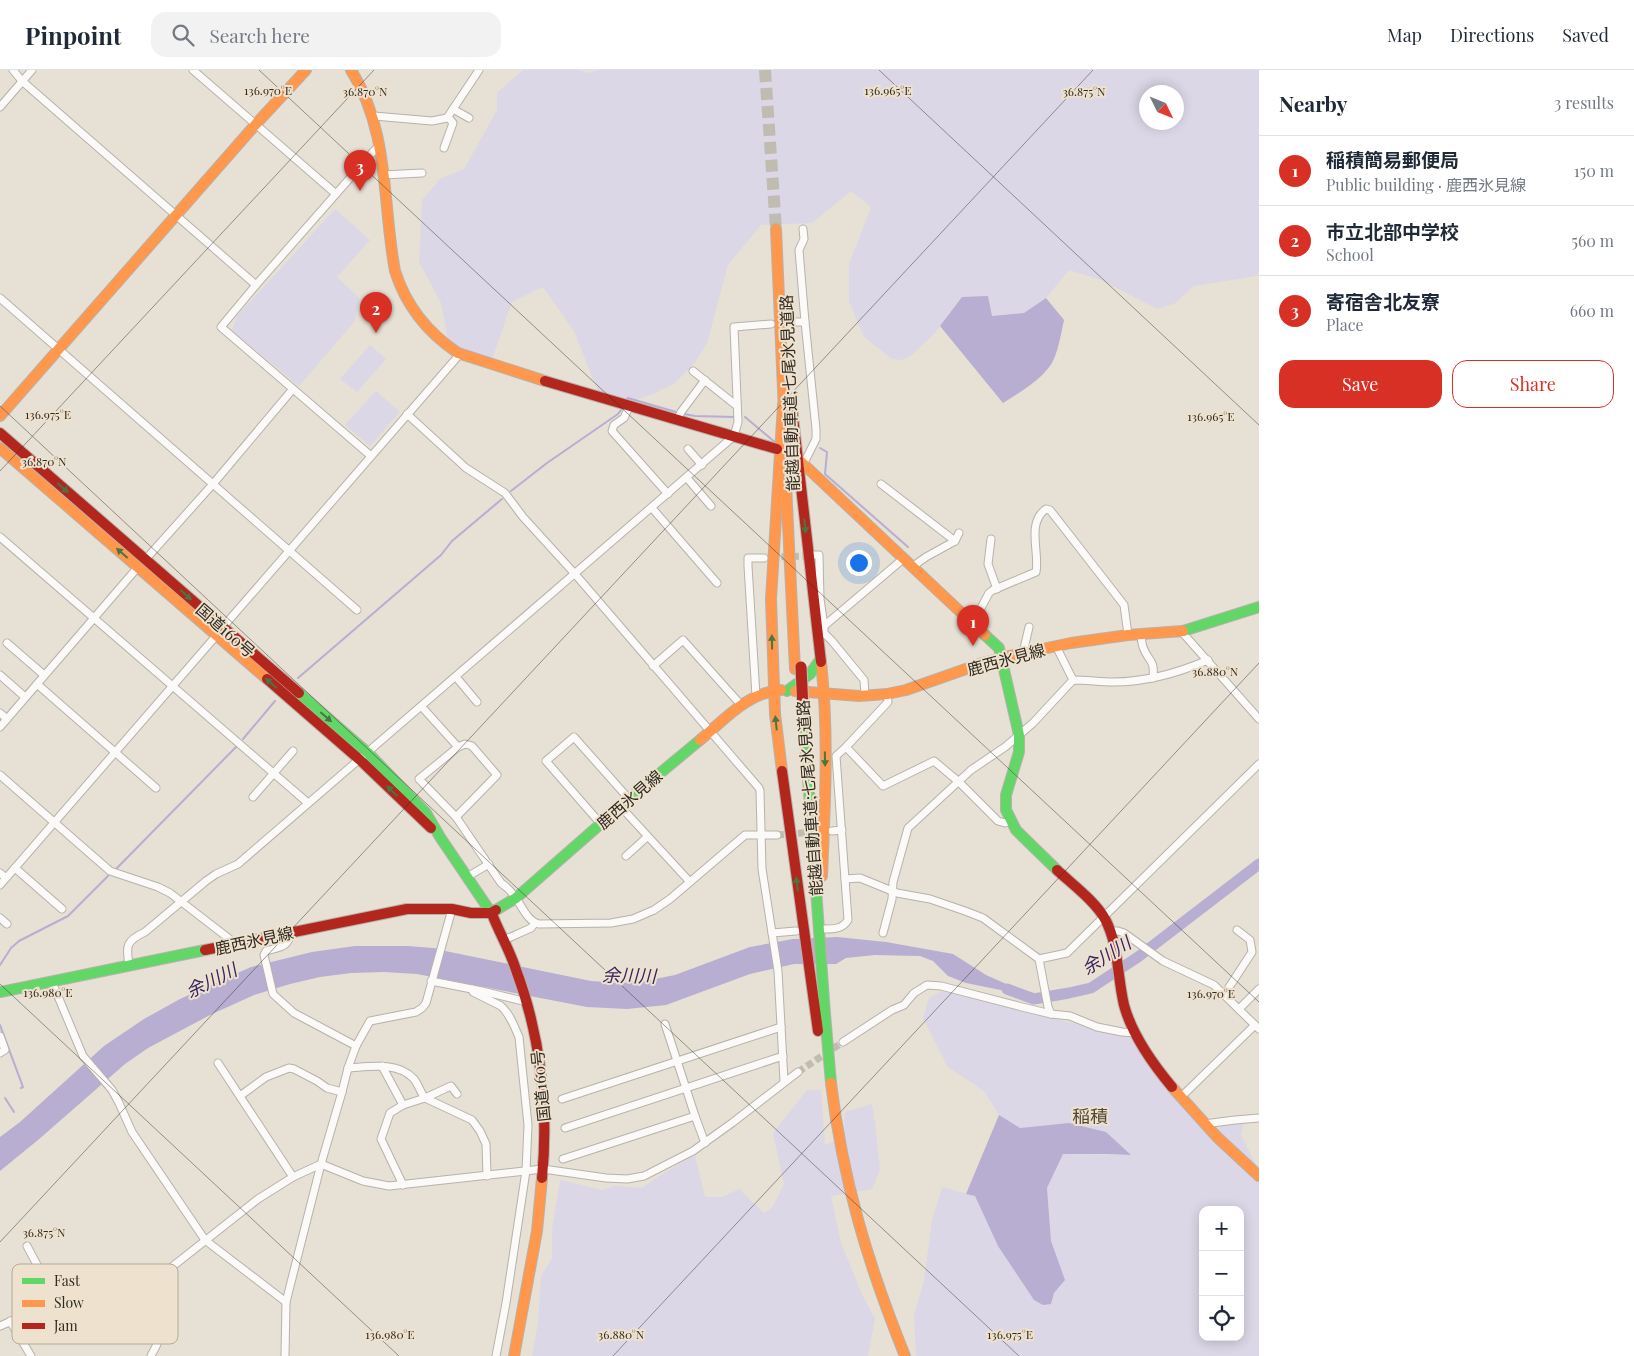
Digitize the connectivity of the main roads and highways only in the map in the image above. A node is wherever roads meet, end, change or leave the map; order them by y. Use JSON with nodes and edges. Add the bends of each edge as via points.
{"nodes":[{"id":1,"x":306,"y":70,"type":"edge"},
{"id":2,"x":351,"y":70,"type":"edge"},
{"id":3,"x":779,"y":229,"type":"tunnel mouth"},
{"id":4,"x":788,"y":407,"type":"junction"},
{"id":5,"x":0,"y":416,"type":"edge"},
{"id":6,"x":0,"y":433,"type":"edge"},
{"id":7,"x":0,"y":448,"type":"edge"},
{"id":8,"x":777,"y":449,"type":"dead end"},
{"id":9,"x":802,"y":462,"type":"road end"},
{"id":10,"x":142,"y":563,"type":"junction"},
{"id":11,"x":1259,"y":607,"type":"edge"},
{"id":12,"x":1001,"y":658,"type":"junction"},
{"id":13,"x":820,"y":660,"type":"junction"},
{"id":14,"x":781,"y":690,"type":"junction"},
{"id":15,"x":824,"y":692,"type":"junction"},
{"id":16,"x":491,"y":913,"type":"junction"},
{"id":17,"x":810,"y":931,"type":"junction"},
{"id":18,"x":815,"y":969,"type":"junction"},
{"id":19,"x":0,"y":992,"type":"edge"},
{"id":20,"x":1259,"y":1176,"type":"edge"},
{"id":21,"x":514,"y":1356,"type":"edge"},
{"id":22,"x":898,"y":1356,"type":"edge"},
{"id":23,"x":905,"y":1356,"type":"edge"}],
"edges":[{"from":1,"to":5,"type":"main road"},
{"from":2,"to":8,"type":"main road","via":[[364,90],[374,116],[396,272],[407,300],[445,343],[460,354]]},
{"from":3,"to":4,"type":"main road","name":"能越自動車道;七尾氷見道路"},
{"from":4,"to":13,"type":"main road","one_way":true},
{"from":14,"to":4,"type":"main road","one_way":true,"via":[[773,667],[772,599]]},
{"from":4,"to":17,"type":"main road","name":"能越自動車道;七尾氷見道路","via":[[788,539],[798,668]]},
{"from":6,"to":10,"type":"main road","name":"国道160号","one_way":true},
{"from":10,"to":7,"type":"main road","name":"国道160号","one_way":true},
{"from":9,"to":12,"type":"main road","via":[[999,648]]},
{"from":10,"to":16,"type":"main road","name":"国道160号","via":[[364,756],[419,818],[440,836]]},
{"from":11,"to":12,"type":"main road","name":"鹿西氷見線","via":[[1181,631],[1128,635]]},
{"from":12,"to":15,"type":"main road","name":"鹿西氷見線","via":[[887,694]]},
{"from":12,"to":20,"type":"main road","via":[[1019,735],[1019,752],[1006,796],[1010,820],[1016,830],[1104,918],[1110,931],[1128,1017],[1152,1060],[1180,1098]]},
{"from":13,"to":14,"type":"main road","via":[[812,672]]},
{"from":13,"to":15,"type":"main road"},
{"from":14,"to":15,"type":"main road","name":"鹿西氷見線"},
{"from":14,"to":16,"type":"main road","name":"鹿西氷見線","via":[[756,696],[741,705],[624,802],[516,898]]},
{"from":17,"to":14,"type":"main road","one_way":true,"via":[[781,764],[775,714]]},
{"from":15,"to":17,"type":"main road","one_way":true,"via":[[826,800]]},
{"from":16,"to":19,"type":"main road","name":"鹿西氷見線","via":[[407,909]]},
{"from":16,"to":21,"type":"main road","name":"国道160号","via":[[527,1002],[534,1030],[545,1127],[537,1231]]},
{"from":17,"to":18,"type":"main road","name":"能越自動車道;七尾氷見道路"},
{"from":18,"to":22,"type":"main road","name":"能越自動車道;七尾氷見道路","via":[[818,1031],[828,1117],[838,1168],[853,1226]]},
{"from":18,"to":23,"type":"main road","name":"能越自動車道;七尾氷見道路","via":[[841,1152],[870,1262]]}]}
